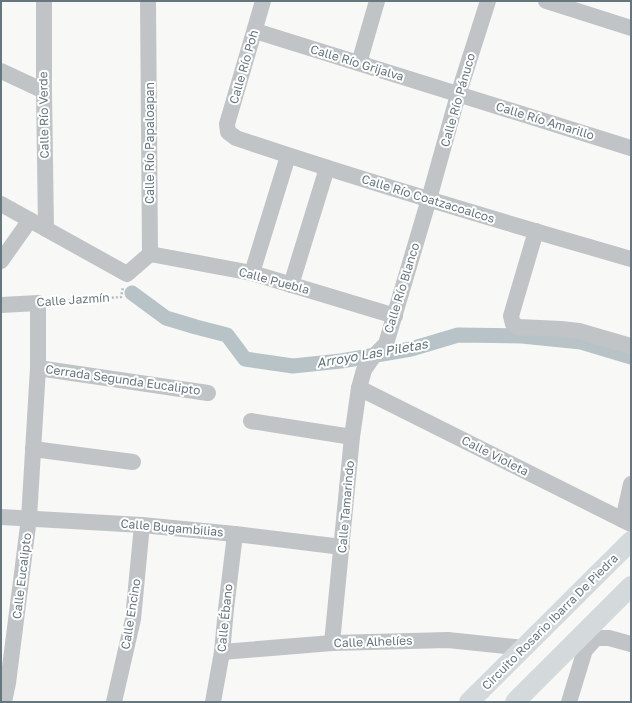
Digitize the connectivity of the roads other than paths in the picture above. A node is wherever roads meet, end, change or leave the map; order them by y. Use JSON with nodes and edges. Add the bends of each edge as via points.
{"nodes":[{"id":1,"x":44,"y":1,"type":"edge"},
{"id":2,"x":148,"y":1,"type":"edge"},
{"id":3,"x":263,"y":1,"type":"edge"},
{"id":4,"x":377,"y":1,"type":"edge"},
{"id":5,"x":488,"y":1,"type":"edge"},
{"id":6,"x":546,"y":1,"type":"edge"},
{"id":7,"x":631,"y":28,"type":"edge"},
{"id":8,"x":255,"y":31,"type":"junction"},
{"id":9,"x":359,"y":63,"type":"junction"},
{"id":10,"x":1,"y":71,"type":"edge"},
{"id":11,"x":44,"y":91,"type":"junction"},
{"id":12,"x":458,"y":94,"type":"junction"},
{"id":13,"x":228,"y":132,"type":"joint"},
{"id":14,"x":631,"y":148,"type":"edge"},
{"id":15,"x":288,"y":156,"type":"junction"},
{"id":16,"x":327,"y":168,"type":"junction"},
{"id":17,"x":429,"y":199,"type":"junction"},
{"id":18,"x":1,"y":204,"type":"edge"},
{"id":19,"x":30,"y":220,"type":"junction"},
{"id":20,"x":46,"y":229,"type":"junction"},
{"id":21,"x":536,"y":232,"type":"junction"},
{"id":22,"x":150,"y":254,"type":"junction"},
{"id":23,"x":631,"y":259,"type":"edge"},
{"id":24,"x":1,"y":261,"type":"edge"},
{"id":25,"x":252,"y":273,"type":"junction"},
{"id":26,"x":291,"y":285,"type":"junction"},
{"id":27,"x":38,"y":303,"type":"joint"},
{"id":28,"x":1,"y":305,"type":"edge"},
{"id":29,"x":395,"y":316,"type":"junction"},
{"id":30,"x":631,"y":346,"type":"edge"},
{"id":31,"x":38,"y":368,"type":"junction"},
{"id":32,"x":364,"y":370,"type":"joint"},
{"id":33,"x":359,"y":388,"type":"junction"},
{"id":34,"x":208,"y":393,"type":"dead end"},
{"id":35,"x":251,"y":421,"type":"dead end"},
{"id":36,"x":352,"y":437,"type":"junction"},
{"id":37,"x":33,"y":449,"type":"junction"},
{"id":38,"x":133,"y":462,"type":"dead end"},
{"id":39,"x":631,"y":484,"type":"edge"},
{"id":40,"x":1,"y":517,"type":"edge"},
{"id":41,"x":29,"y":518,"type":"junction"},
{"id":42,"x":627,"y":522,"type":"edge"},
{"id":43,"x":142,"y":525,"type":"junction"},
{"id":44,"x":235,"y":534,"type":"junction"},
{"id":45,"x":631,"y":541,"type":"edge"},
{"id":46,"x":342,"y":547,"type":"junction"},
{"id":47,"x":631,"y":586,"type":"edge"},
{"id":48,"x":332,"y":644,"type":"junction"},
{"id":49,"x":631,"y":644,"type":"edge"},
{"id":50,"x":524,"y":648,"type":"junction"},
{"id":51,"x":222,"y":652,"type":"junction"},
{"id":52,"x":4,"y":702,"type":"edge"},
{"id":53,"x":114,"y":702,"type":"edge"},
{"id":54,"x":214,"y":702,"type":"edge"},
{"id":55,"x":470,"y":702,"type":"edge"},
{"id":56,"x":515,"y":702,"type":"edge"},
{"id":57,"x":569,"y":702,"type":"edge"}],
"edges":[{"from":1,"to":11,"type":"street","name":"Calle Río Verde"},
{"from":2,"to":22,"type":"street","name":"Calle Río Papaloapan"},
{"from":3,"to":8,"type":"street","name":"Calle Río Poh"},
{"from":4,"to":9,"type":"street"},
{"from":5,"to":12,"type":"street","name":"Calle Río Pánuco"},
{"from":6,"to":7,"type":"street"},
{"from":8,"to":9,"type":"street","name":"Calle Río Grijalva"},
{"from":8,"to":13,"type":"street","name":"Calle Río Poh","via":[[227,124]]},
{"from":9,"to":12,"type":"street","name":"Calle Río Grijalva"},
{"from":10,"to":11,"type":"street"},
{"from":11,"to":20,"type":"street","name":"Calle Río Verde"},
{"from":12,"to":14,"type":"street","name":"Calle Río Amarillo"},
{"from":12,"to":17,"type":"street","name":"Calle Río Pánuco"},
{"from":13,"to":15,"type":"street","name":"Calle Río Coatzacoalcos","via":[[236,138]]},
{"from":15,"to":16,"type":"street","name":"Calle Río Coatzacoalcos"},
{"from":15,"to":25,"type":"street"},
{"from":16,"to":17,"type":"street","name":"Calle Río Coatzacoalcos"},
{"from":16,"to":26,"type":"street"},
{"from":17,"to":21,"type":"street","name":"Calle Río Coatzacoalcos"},
{"from":17,"to":29,"type":"street","name":"Calle Río Blanco"},
{"from":18,"to":19,"type":"street"},
{"from":19,"to":20,"type":"street"},
{"from":19,"to":24,"type":"street"},
{"from":20,"to":22,"type":"street","via":[[126,274]]},
{"from":21,"to":23,"type":"street","name":"Calle Río Coatzacoalcos"},
{"from":21,"to":30,"type":"street","via":[[511,316],[513,324],[519,327],[579,331]]},
{"from":22,"to":25,"type":"street","name":"Calle Puebla"},
{"from":25,"to":26,"type":"street","name":"Calle Puebla"},
{"from":26,"to":29,"type":"street","name":"Calle Puebla"},
{"from":27,"to":28,"type":"street","name":"Calle Jazmín"},
{"from":27,"to":31,"type":"street","name":"Calle Eucalipto"},
{"from":29,"to":32,"type":"street","name":"Calle Río Blanco","via":[[386,344],[373,356]]},
{"from":31,"to":34,"type":"street","name":"Cerrada Segunda Eucalipto"},
{"from":31,"to":37,"type":"street","name":"Calle Eucalipto"},
{"from":32,"to":33,"type":"street","name":"Calle Tamarindo"},
{"from":33,"to":36,"type":"street","name":"Calle Tamarindo"},
{"from":33,"to":42,"type":"street","name":"Calle Violeta"},
{"from":35,"to":36,"type":"street"},
{"from":36,"to":46,"type":"street","name":"Calle Tamarindo"},
{"from":37,"to":38,"type":"street"},
{"from":37,"to":41,"type":"street","name":"Calle Eucalipto"},
{"from":39,"to":42,"type":"street"},
{"from":40,"to":41,"type":"street","name":"Calle Bugambilias"},
{"from":41,"to":43,"type":"street","name":"Calle Bugambilias"},
{"from":41,"to":52,"type":"street","name":"Calle Eucalipto"},
{"from":43,"to":44,"type":"street","name":"Calle Bugambilias"},
{"from":43,"to":53,"type":"street","name":"Calle Encino","via":[[133,619]]},
{"from":44,"to":46,"type":"street","name":"Calle Bugambilias"},
{"from":44,"to":51,"type":"street","name":"Calle Ébano"},
{"from":45,"to":50,"type":"main road","name":"Circuito Rosario Ibarra De Piedra"},
{"from":46,"to":48,"type":"street","name":"Calle Tamarindo"},
{"from":47,"to":56,"type":"main road"},
{"from":48,"to":50,"type":"street","name":"Calle Alhelíes","via":[[448,640]]},
{"from":48,"to":51,"type":"street","name":"Calle Alhelíes"},
{"from":49,"to":57,"type":"street","via":[[609,638],[596,638],[585,650]]},
{"from":50,"to":55,"type":"main road","name":"Circuito Rosario Ibarra De Piedra"},
{"from":51,"to":54,"type":"street","name":"Calle Ébano"}]}
